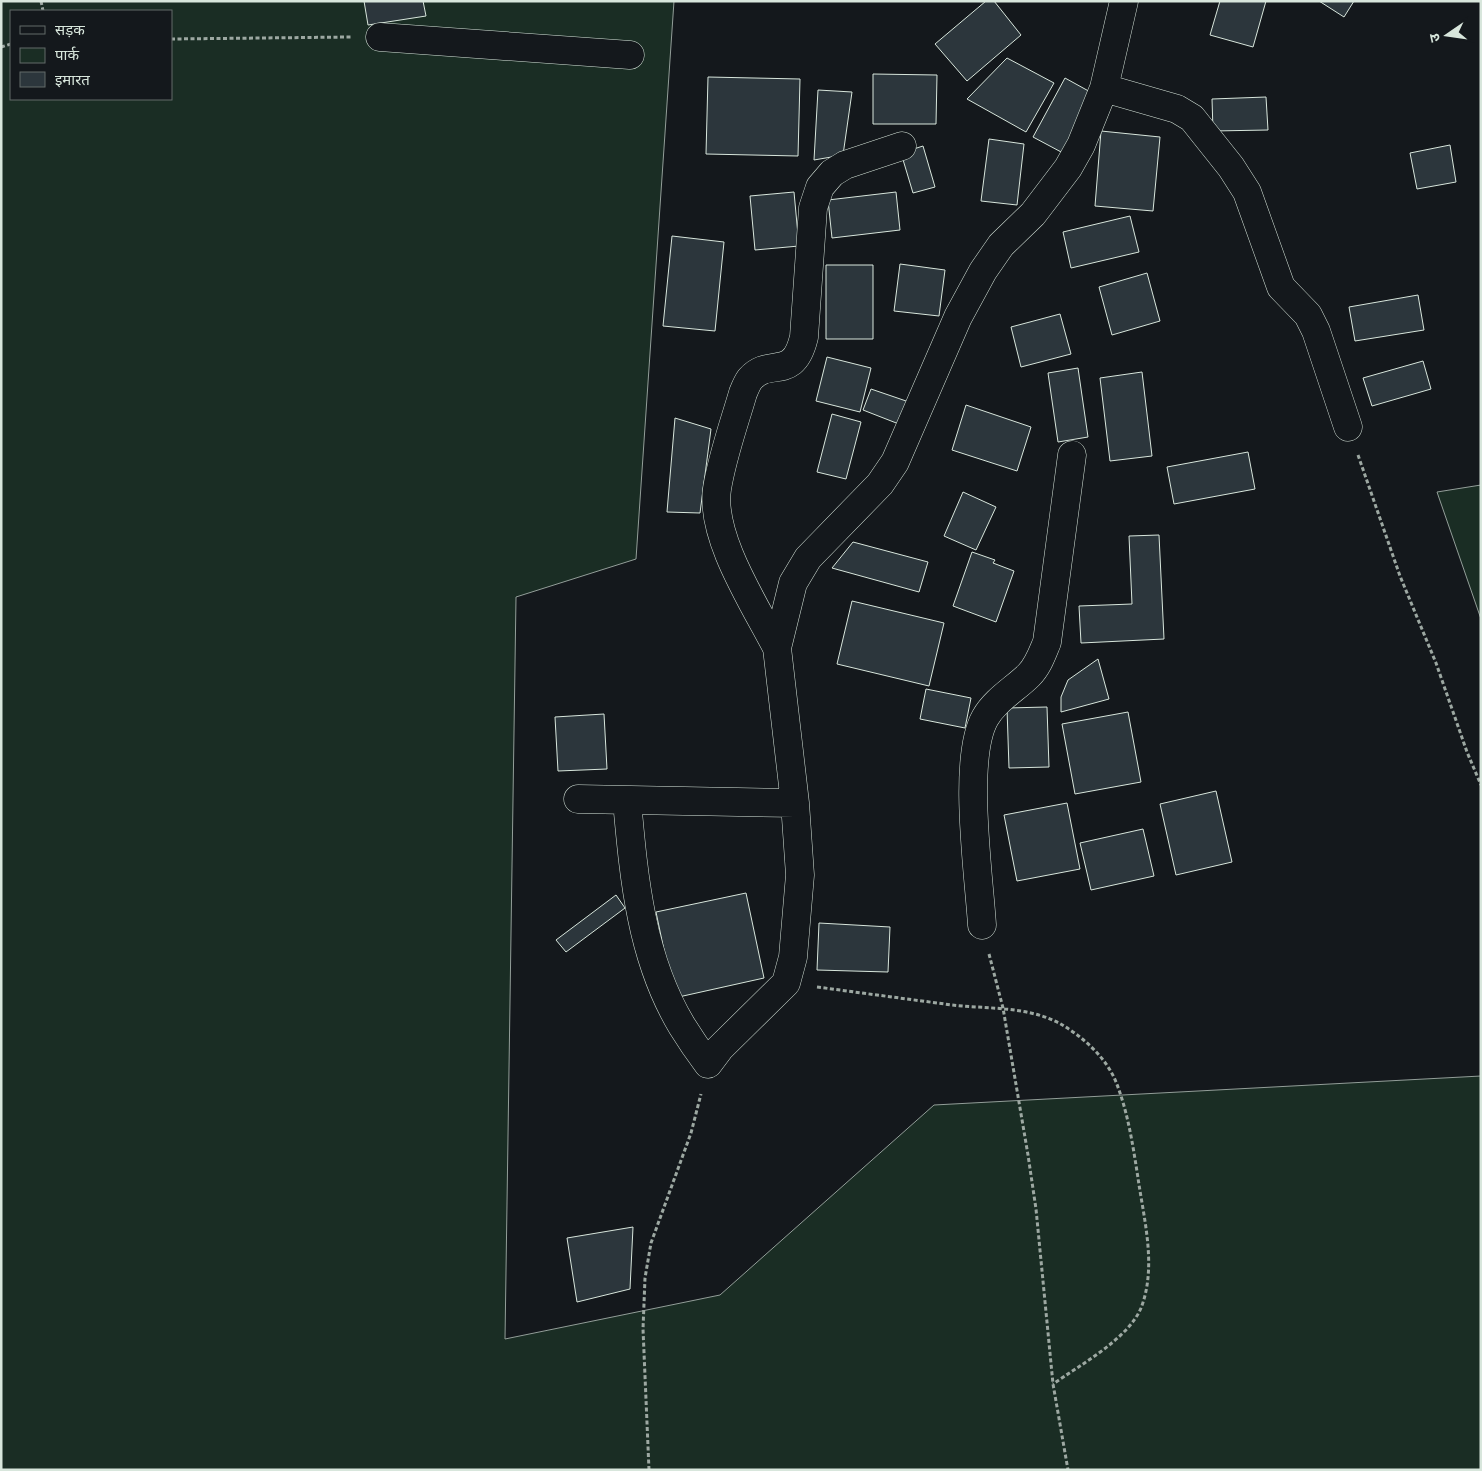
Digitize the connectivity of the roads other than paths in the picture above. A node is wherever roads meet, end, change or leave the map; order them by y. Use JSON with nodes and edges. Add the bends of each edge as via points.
{"nodes":[{"id":1,"x":1124,"y":1,"type":"edge"},
{"id":2,"x":380,"y":37,"type":"road end"},
{"id":3,"x":630,"y":55,"type":"dead end"},
{"id":4,"x":1104,"y":88,"type":"junction"},
{"id":5,"x":902,"y":146,"type":"dead end"},
{"id":6,"x":1348,"y":427,"type":"road end"},
{"id":7,"x":1072,"y":455,"type":"dead end"},
{"id":8,"x":776,"y":648,"type":"junction"},
{"id":9,"x":578,"y":798,"type":"dead end"},
{"id":10,"x":627,"y":801,"type":"junction"},
{"id":11,"x":795,"y":803,"type":"junction"},
{"id":12,"x":982,"y":926,"type":"road end"}],
"edges":[{"from":1,"to":4,"type":"street"},
{"from":2,"to":3,"type":"street"},
{"from":4,"to":6,"type":"street","via":[[1176,109],[1192,118],[1231,167],[1247,192],[1281,287],[1308,315],[1316,331]]},
{"from":4,"to":8,"type":"street","via":[[1068,168],[1033,214],[1001,245],[983,271],[958,317],[895,462],[880,484],[800,569],[793,583]]},
{"from":5,"to":8,"type":"street","via":[[845,165],[820,187],[813,208],[801,353],[795,361],[751,378],[743,393],[717,490],[717,520],[728,553]]},
{"from":7,"to":12,"type":"street","via":[[1047,642],[1030,675],[996,703],[985,718],[976,742],[972,779]]},
{"from":8,"to":11,"type":"street"},
{"from":9,"to":10,"type":"street"},
{"from":10,"to":11,"type":"street"},
{"from":10,"to":11,"type":"street","via":[[641,923],[660,981],[682,1026],[708,1064],[786,983],[793,957],[800,874]]}]}
